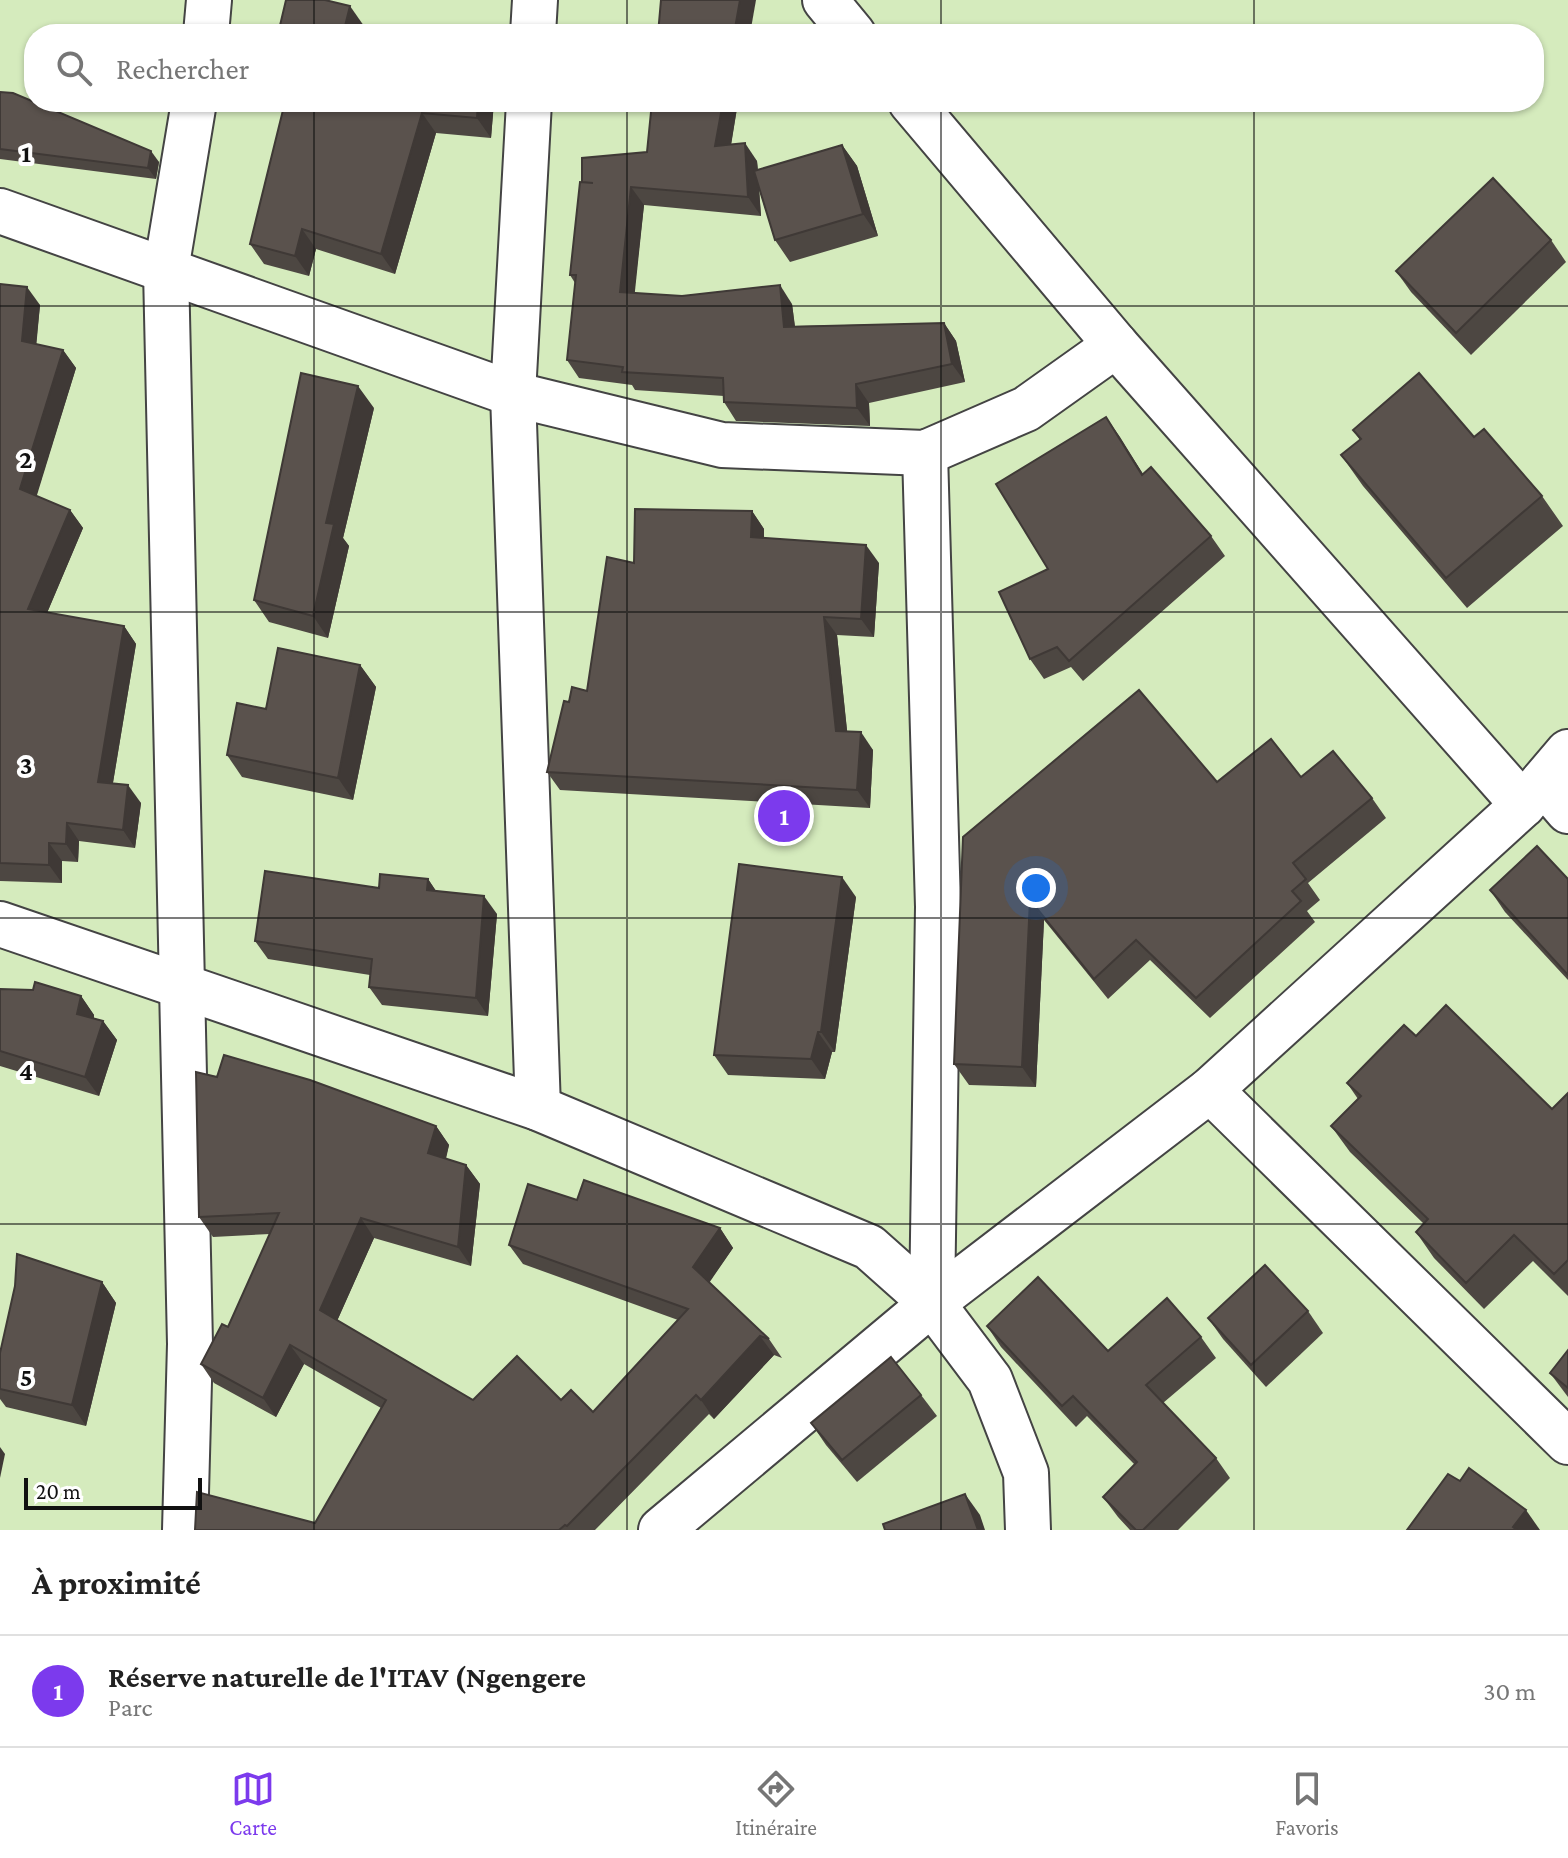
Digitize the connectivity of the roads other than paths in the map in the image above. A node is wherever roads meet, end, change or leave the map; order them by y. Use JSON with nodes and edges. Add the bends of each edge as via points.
{"nodes":[{"id":1,"x":209,"y":0,"type":"edge"},
{"id":2,"x":535,"y":0,"type":"edge"},
{"id":3,"x":825,"y":0,"type":"edge"},
{"id":4,"x":207,"y":24,"type":"edge"},
{"id":5,"x":534,"y":24,"type":"edge"},
{"id":6,"x":845,"y":24,"type":"edge"},
{"id":7,"x":192,"y":112,"type":"edge"},
{"id":8,"x":528,"y":112,"type":"edge"},
{"id":9,"x":919,"y":112,"type":"edge"},
{"id":10,"x":0,"y":211,"type":"edge"},
{"id":11,"x":166,"y":270,"type":"junction"},
{"id":12,"x":1116,"y":345,"type":"junction"},
{"id":13,"x":513,"y":394,"type":"junction"},
{"id":14,"x":925,"y":453,"type":"junction"},
{"id":15,"x":1551,"y":787,"type":"edge"},
{"id":16,"x":0,"y":924,"type":"edge"},
{"id":17,"x":182,"y":987,"type":"junction"},
{"id":18,"x":1210,"y":1090,"type":"junction"},
{"id":19,"x":538,"y":1108,"type":"junction"},
{"id":20,"x":932,"y":1303,"type":"junction"},
{"id":21,"x":1568,"y":1442,"type":"edge"},
{"id":22,"x":185,"y":1530,"type":"edge"},
{"id":23,"x":661,"y":1530,"type":"edge"},
{"id":24,"x":1028,"y":1530,"type":"edge"}],
"edges":[{"from":1,"to":4,"type":"street"},
{"from":2,"to":5,"type":"street"},
{"from":3,"to":6,"type":"street"},
{"from":7,"to":11,"type":"street"},
{"from":8,"to":13,"type":"street"},
{"from":9,"to":12,"type":"street"},
{"from":10,"to":11,"type":"street"},
{"from":11,"to":13,"type":"street"},
{"from":11,"to":17,"type":"street"},
{"from":12,"to":14,"type":"street","via":[[1026,409]]},
{"from":12,"to":15,"type":"street"},
{"from":13,"to":14,"type":"street","via":[[722,445]]},
{"from":13,"to":19,"type":"street"},
{"from":14,"to":20,"type":"street","via":[[938,907]]},
{"from":15,"to":18,"type":"street"},
{"from":16,"to":17,"type":"street"},
{"from":17,"to":19,"type":"street"},
{"from":17,"to":22,"type":"street","via":[[190,1344]]},
{"from":18,"to":20,"type":"street"},
{"from":18,"to":21,"type":"street"},
{"from":19,"to":20,"type":"street","via":[[869,1247]]},
{"from":20,"to":23,"type":"street"},
{"from":20,"to":24,"type":"street","via":[[990,1380],[1026,1473]]}]}
